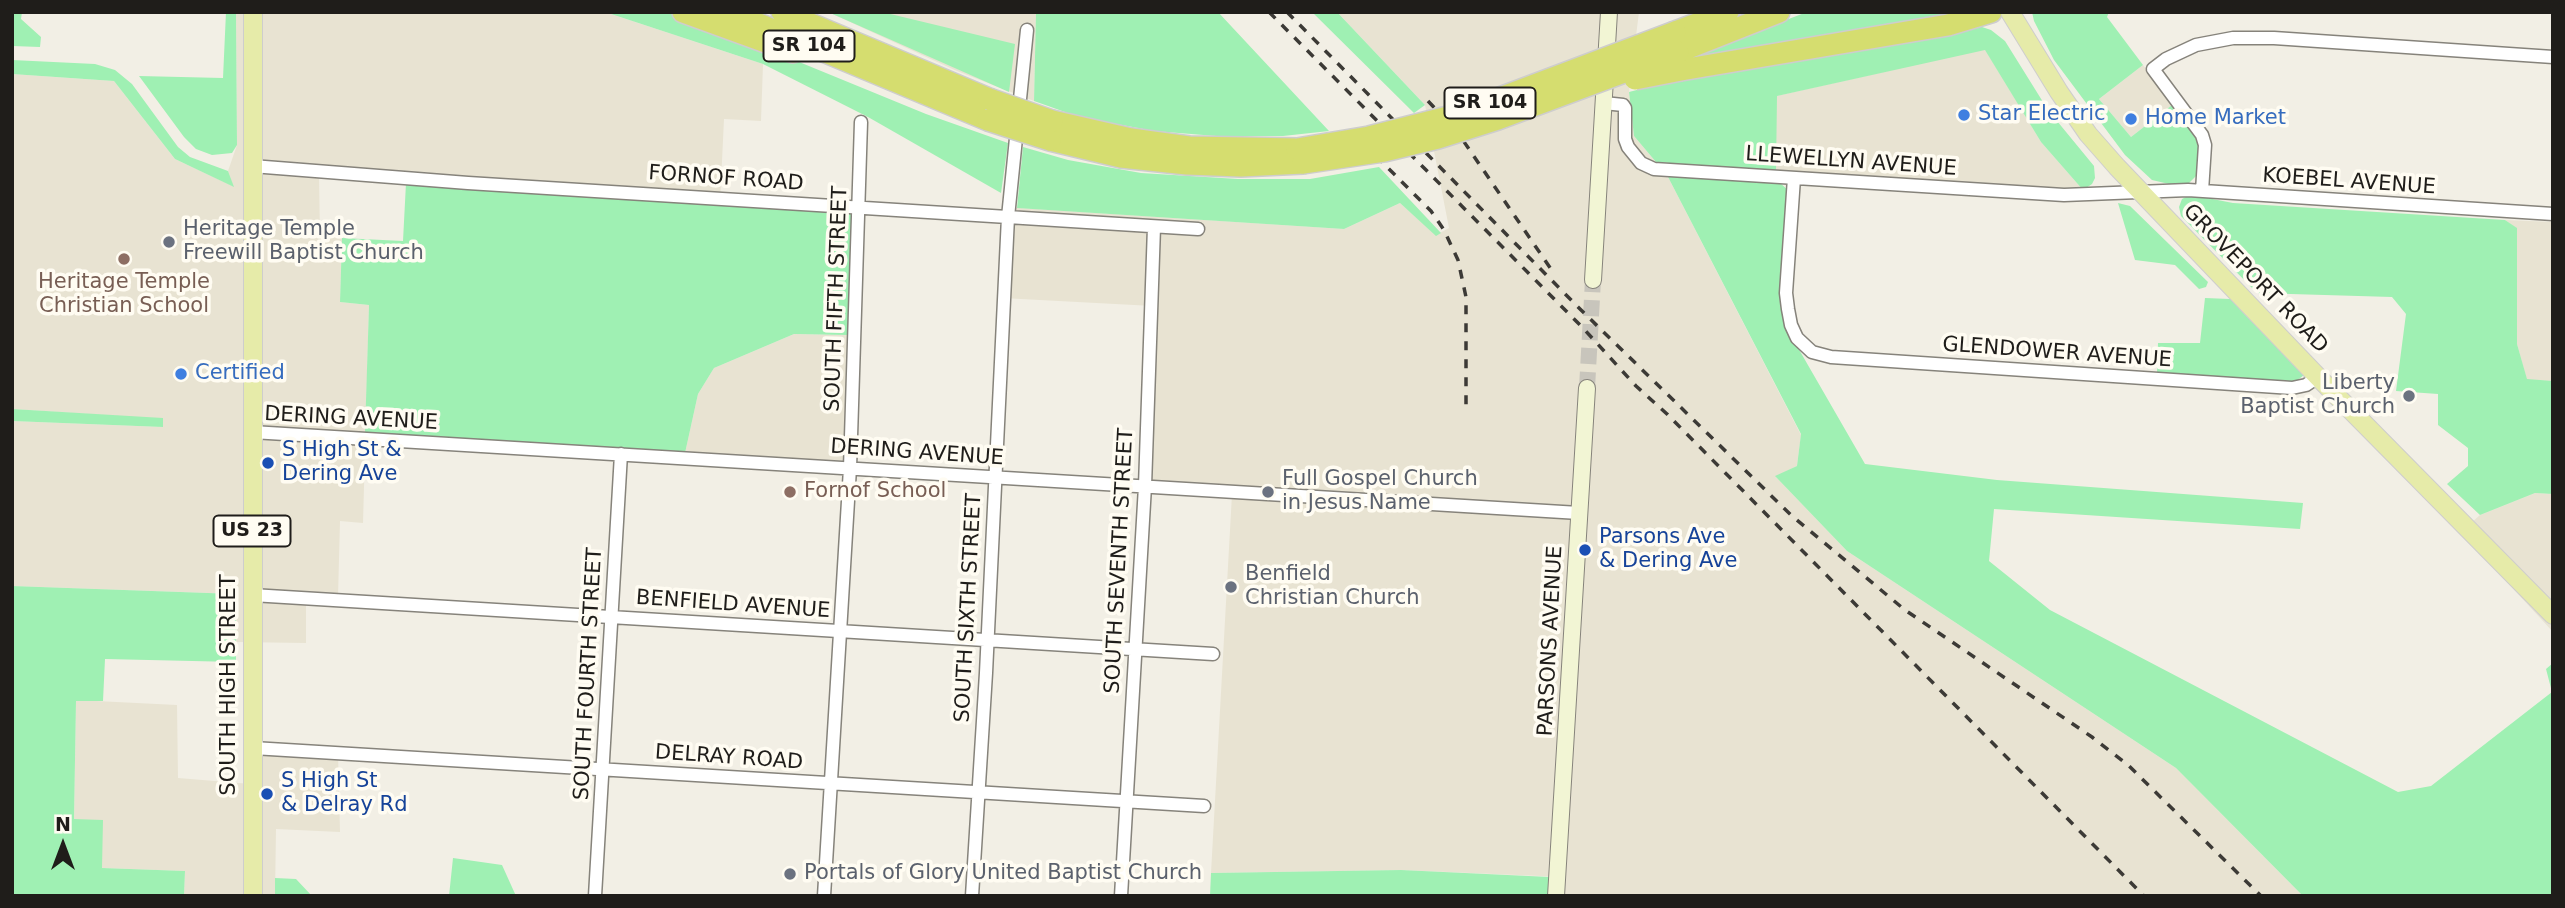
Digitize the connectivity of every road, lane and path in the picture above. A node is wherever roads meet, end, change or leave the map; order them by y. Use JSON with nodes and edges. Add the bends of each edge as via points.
{"nodes":[{"id":1,"x":253,"y":12,"type":"edge"},
{"id":2,"x":683,"y":12,"type":"edge"},
{"id":3,"x":730,"y":12,"type":"edge"},
{"id":4,"x":1609,"y":12,"type":"edge"},
{"id":5,"x":1728,"y":12,"type":"edge"},
{"id":6,"x":1779,"y":12,"type":"edge"},
{"id":7,"x":1991,"y":12,"type":"edge"},
{"id":8,"x":2010,"y":12,"type":"edge"},
{"id":9,"x":786,"y":13,"type":"edge"},
{"id":10,"x":1027,"y":30,"type":"dead end"},
{"id":11,"x":1680,"y":37,"type":"edge"},
{"id":12,"x":2553,"y":57,"type":"edge"},
{"id":13,"x":889,"y":80,"type":"junction"},
{"id":14,"x":1604,"y":103,"type":"junction"},
{"id":15,"x":989,"y":110,"type":"junction"},
{"id":16,"x":861,"y":122,"type":"dead end"},
{"id":17,"x":1300,"y":156,"type":"junction"},
{"id":18,"x":252,"y":166,"type":"junction"},
{"id":19,"x":1794,"y":178,"type":"junction"},
{"id":20,"x":2202,"y":191,"type":"junction"},
{"id":21,"x":2143,"y":194,"type":"junction"},
{"id":22,"x":860,"y":207,"type":"junction"},
{"id":23,"x":2553,"y":214,"type":"edge"},
{"id":24,"x":1008,"y":217,"type":"junction"},
{"id":25,"x":1154,"y":227,"type":"junction"},
{"id":26,"x":1198,"y":229,"type":"dead end"},
{"id":27,"x":1593,"y":280,"type":"tunnel mouth"},
{"id":28,"x":2318,"y":377,"type":"junction"},
{"id":29,"x":1587,"y":388,"type":"tunnel mouth"},
{"id":30,"x":251,"y":432,"type":"junction"},
{"id":31,"x":621,"y":454,"type":"junction"},
{"id":32,"x":850,"y":468,"type":"junction"},
{"id":33,"x":996,"y":477,"type":"junction"},
{"id":34,"x":1145,"y":486,"type":"junction"},
{"id":35,"x":1579,"y":513,"type":"junction"},
{"id":36,"x":252,"y":594,"type":"junction"},
{"id":37,"x":2553,"y":615,"type":"edge"},
{"id":38,"x":612,"y":617,"type":"junction"},
{"id":39,"x":841,"y":631,"type":"junction"},
{"id":40,"x":988,"y":640,"type":"junction"},
{"id":41,"x":1135,"y":650,"type":"junction"},
{"id":42,"x":1213,"y":654,"type":"dead end"},
{"id":43,"x":253,"y":748,"type":"junction"},
{"id":44,"x":603,"y":770,"type":"junction"},
{"id":45,"x":831,"y":784,"type":"junction"},
{"id":46,"x":978,"y":792,"type":"junction"},
{"id":47,"x":1125,"y":801,"type":"junction"},
{"id":48,"x":1203,"y":806,"type":"dead end"},
{"id":49,"x":253,"y":896,"type":"edge"},
{"id":50,"x":596,"y":896,"type":"edge"},
{"id":51,"x":824,"y":896,"type":"edge"},
{"id":52,"x":972,"y":896,"type":"edge"},
{"id":53,"x":1121,"y":896,"type":"edge"},
{"id":54,"x":1556,"y":896,"type":"edge"}],
"edges":[{"from":1,"to":18,"type":"main road","name":"SOUTH HIGH STREET","number":"US 23"},
{"from":2,"to":13,"type":"highway","via":[[765,44]]},
{"from":3,"to":13,"type":"highway","number":"SR 104"},
{"from":4,"to":14,"type":"street"},
{"from":5,"to":11,"type":"highway","number":"SR 104"},
{"from":6,"to":11,"type":"highway","number":"SR 104"},
{"from":7,"to":11,"type":"highway","via":[[1948,24]]},
{"from":8,"to":21,"type":"main road","name":"GROVEPORT ROAD","via":[[2088,134]]},
{"from":9,"to":15,"type":"highway","number":"SR 104"},
{"from":10,"to":24,"type":"street","name":"SOUTH SIXTH STREET"},
{"from":11,"to":17,"type":"highway","number":"SR 104","bridge":true,"via":[[1408,129]]},
{"from":11,"to":17,"type":"highway","number":"SR 104","bridge":true,"via":[[1575,90],[1438,138],[1384,151]]},
{"from":12,"to":20,"type":"street","via":[[2274,38],[2233,38],[2196,45],[2153,69],[2202,135]]},
{"from":13,"to":15,"type":"highway","number":"SR 104"},
{"from":14,"to":19,"type":"street","name":"LLEWELLYN AVENUE","via":[[1623,105],[1628,147],[1641,163],[1654,169]]},
{"from":14,"to":27,"type":"street"},
{"from":15,"to":17,"type":"highway","number":"SR 104","bridge":true,"via":[[1051,131]]},
{"from":16,"to":22,"type":"street","name":"SOUTH FIFTH STREET"},
{"from":18,"to":22,"type":"street","name":"FORNOF ROAD"},
{"from":18,"to":30,"type":"main road","name":"SOUTH HIGH STREET","number":"US 23"},
{"from":19,"to":21,"type":"street","name":"LLEWELLYN AVENUE","via":[[2064,195]]},
{"from":19,"to":28,"type":"street","name":"GLENDOWER AVENUE","via":[[1786,293],[1791,326],[1812,352],[1831,357],[2292,388]]},
{"from":20,"to":21,"type":"street","name":"KOEBEL AVENUE"},
{"from":20,"to":23,"type":"street","name":"KOEBEL AVENUE"},
{"from":21,"to":28,"type":"main road","name":"GROVEPORT ROAD"},
{"from":22,"to":24,"type":"street","name":"FORNOF ROAD"},
{"from":22,"to":32,"type":"street","name":"SOUTH FIFTH STREET"},
{"from":24,"to":25,"type":"street","name":"FORNOF ROAD"},
{"from":24,"to":33,"type":"street","name":"SOUTH SIXTH STREET"},
{"from":25,"to":26,"type":"street","name":"FORNOF ROAD"},
{"from":25,"to":34,"type":"street","name":"SOUTH SEVENTH STREET"},
{"from":28,"to":37,"type":"main road","name":"GROVEPORT ROAD"},
{"from":29,"to":35,"type":"street","name":"PARSONS AVENUE"},
{"from":30,"to":31,"type":"street","name":"DERING AVENUE"},
{"from":30,"to":36,"type":"main road","name":"SOUTH HIGH STREET","number":"US 23"},
{"from":31,"to":32,"type":"street","name":"DERING AVENUE"},
{"from":31,"to":38,"type":"street","name":"SOUTH FOURTH STREET"},
{"from":32,"to":33,"type":"street","name":"DERING AVENUE"},
{"from":32,"to":39,"type":"street","name":"SOUTH FIFTH STREET"},
{"from":33,"to":34,"type":"street","name":"DERING AVENUE"},
{"from":33,"to":40,"type":"street","name":"SOUTH SIXTH STREET"},
{"from":34,"to":35,"type":"street","name":"DERING AVENUE"},
{"from":34,"to":41,"type":"street","name":"SOUTH SEVENTH STREET"},
{"from":35,"to":54,"type":"street","name":"PARSONS AVENUE"},
{"from":36,"to":38,"type":"street","name":"BENFIELD AVENUE"},
{"from":36,"to":43,"type":"main road","name":"SOUTH HIGH STREET","number":"US 23"},
{"from":38,"to":39,"type":"street","name":"BENFIELD AVENUE"},
{"from":38,"to":44,"type":"street","name":"SOUTH FOURTH STREET"},
{"from":39,"to":40,"type":"street","name":"BENFIELD AVENUE"},
{"from":39,"to":45,"type":"street","name":"SOUTH FIFTH STREET"},
{"from":40,"to":41,"type":"street","name":"BENFIELD AVENUE"},
{"from":40,"to":46,"type":"street","name":"SOUTH SIXTH STREET"},
{"from":41,"to":42,"type":"street","name":"BENFIELD AVENUE"},
{"from":41,"to":47,"type":"street","name":"SOUTH SEVENTH STREET"},
{"from":43,"to":44,"type":"street","name":"DELRAY ROAD"},
{"from":43,"to":49,"type":"main road","name":"SOUTH HIGH STREET","number":"US 23"},
{"from":44,"to":45,"type":"street","name":"DELRAY ROAD"},
{"from":44,"to":50,"type":"street","name":"SOUTH FOURTH STREET"},
{"from":45,"to":46,"type":"street","name":"DELRAY ROAD"},
{"from":45,"to":51,"type":"street","name":"SOUTH FIFTH STREET"},
{"from":46,"to":47,"type":"street","name":"DELRAY ROAD"},
{"from":46,"to":52,"type":"street","name":"SOUTH SIXTH STREET"},
{"from":47,"to":48,"type":"street","name":"DELRAY ROAD"},
{"from":47,"to":53,"type":"street","name":"SOUTH SEVENTH STREET"}]}
